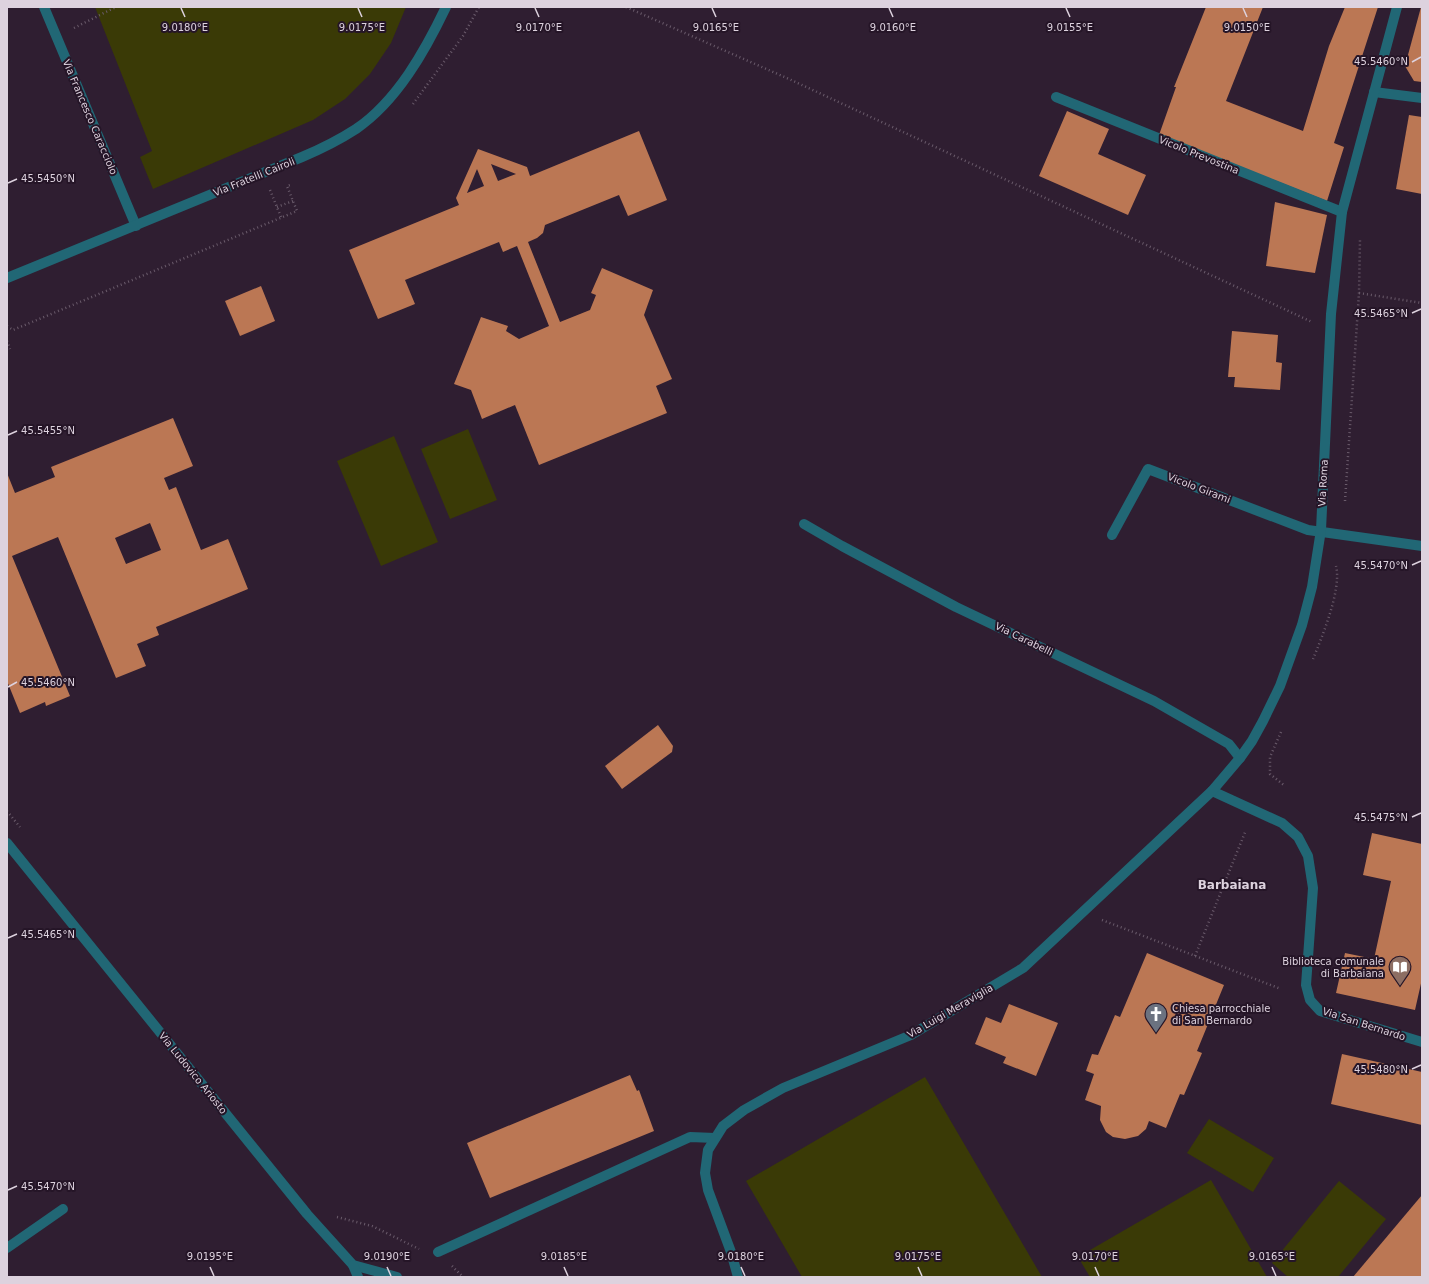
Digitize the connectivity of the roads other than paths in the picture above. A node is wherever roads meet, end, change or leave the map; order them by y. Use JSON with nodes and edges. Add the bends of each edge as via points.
{"nodes":[{"id":1,"x":44,"y":7,"type":"edge"},
{"id":2,"x":446,"y":7,"type":"edge"},
{"id":3,"x":1397,"y":7,"type":"edge"},
{"id":4,"x":1374,"y":92,"type":"junction"},
{"id":5,"x":1056,"y":97,"type":"dead end"},
{"id":6,"x":1422,"y":98,"type":"edge"},
{"id":7,"x":1342,"y":212,"type":"junction"},
{"id":8,"x":136,"y":226,"type":"junction"},
{"id":9,"x":7,"y":278,"type":"edge"},
{"id":10,"x":804,"y":524,"type":"dead end"},
{"id":11,"x":1321,"y":530,"type":"junction"},
{"id":12,"x":1112,"y":535,"type":"dead end"},
{"id":13,"x":1422,"y":546,"type":"edge"},
{"id":14,"x":1240,"y":758,"type":"junction"},
{"id":15,"x":1212,"y":791,"type":"junction"},
{"id":16,"x":7,"y":843,"type":"edge"},
{"id":17,"x":1422,"y":1042,"type":"edge"},
{"id":18,"x":715,"y":1138,"type":"junction"},
{"id":19,"x":64,"y":1209,"type":"dead end"},
{"id":20,"x":7,"y":1248,"type":"edge"},
{"id":21,"x":438,"y":1252,"type":"dead end"},
{"id":22,"x":353,"y":1265,"type":"junction"},
{"id":23,"x":358,"y":1277,"type":"edge"},
{"id":24,"x":397,"y":1277,"type":"edge"},
{"id":25,"x":738,"y":1277,"type":"edge"}],
"edges":[{"from":1,"to":8,"type":"street","name":"Via Francesco Caracciolo"},
{"from":2,"to":8,"type":"street","name":"Via Fratelli Cairoli","via":[[432,35],[399,86],[358,128],[334,142]]},
{"from":3,"to":4,"type":"street","name":"Via Roma"},
{"from":4,"to":6,"type":"street"},
{"from":4,"to":7,"type":"street","name":"Via Roma"},
{"from":5,"to":7,"type":"street","name":"Vicolo Prevostina"},
{"from":7,"to":11,"type":"street","name":"Via Roma","via":[[1330,332]]},
{"from":8,"to":9,"type":"street","name":"Via Fratelli Cairoli"},
{"from":10,"to":14,"type":"street","name":"Via Carabelli","via":[[956,606],[1154,701],[1229,744]]},
{"from":11,"to":12,"type":"street","name":"Vicolo Girami","via":[[1308,530],[1148,469]]},
{"from":11,"to":13,"type":"street"},
{"from":11,"to":14,"type":"street","name":"Via Roma","via":[[1312,587],[1302,625],[1280,686],[1252,741]]},
{"from":14,"to":15,"type":"street","name":"Via Roma"},
{"from":15,"to":17,"type":"street","name":"Via San Bernardo","via":[[1282,823],[1298,837],[1308,856],[1313,888],[1306,985],[1310,1000],[1320,1011]]},
{"from":15,"to":18,"type":"street","name":"Via Luigi Meraviglia","via":[[1023,968],[911,1035],[763,1098],[723,1126]]},
{"from":16,"to":22,"type":"street","name":"Via Ludovico Ariosto","via":[[307,1214]]},
{"from":18,"to":21,"type":"street","via":[[690,1137]]},
{"from":18,"to":25,"type":"street","name":"Via Luigi Meraviglia","via":[[706,1158],[706,1179]]},
{"from":19,"to":20,"type":"street"},
{"from":22,"to":23,"type":"street"},
{"from":22,"to":24,"type":"street"}]}
